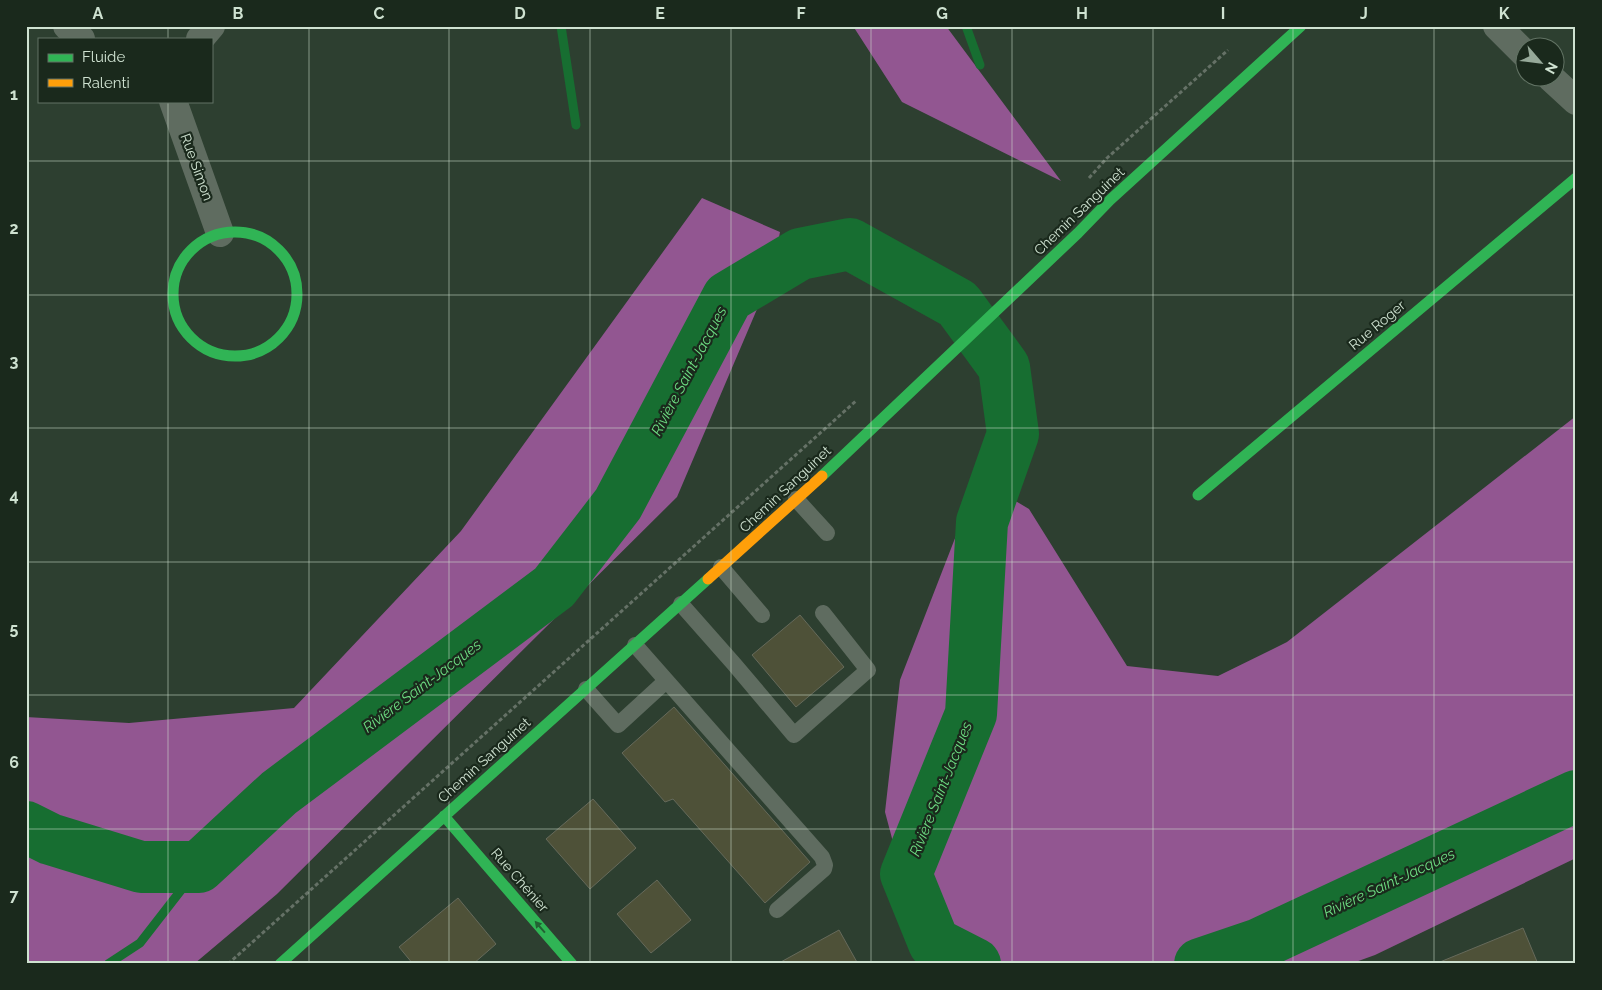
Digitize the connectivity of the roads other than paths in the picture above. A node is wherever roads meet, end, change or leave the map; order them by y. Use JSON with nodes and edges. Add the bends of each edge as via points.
{"nodes":[{"id":1,"x":67,"y":26,"type":"edge"},
{"id":2,"x":211,"y":26,"type":"edge"},
{"id":3,"x":1301,"y":26,"type":"edge"},
{"id":4,"x":1497,"y":26,"type":"edge"},
{"id":5,"x":81,"y":38,"type":"edge"},
{"id":6,"x":201,"y":38,"type":"edge"},
{"id":7,"x":1514,"y":43,"type":"edge"},
{"id":8,"x":1562,"y":88,"type":"edge"},
{"id":9,"x":1576,"y":101,"type":"edge"},
{"id":10,"x":174,"y":102,"type":"edge"},
{"id":11,"x":1576,"y":178,"type":"edge"},
{"id":12,"x":220,"y":233,"type":"junction"},
{"id":13,"x":1198,"y":495,"type":"dead end"},
{"id":14,"x":796,"y":499,"type":"junction"},
{"id":15,"x":827,"y":534,"type":"dead end"},
{"id":16,"x":721,"y":568,"type":"junction"},
{"id":17,"x":681,"y":604,"type":"junction"},
{"id":18,"x":823,"y":613,"type":"dead end"},
{"id":19,"x":762,"y":615,"type":"dead end"},
{"id":20,"x":635,"y":645,"type":"junction"},
{"id":21,"x":666,"y":681,"type":"junction"},
{"id":22,"x":586,"y":689,"type":"junction"},
{"id":23,"x":444,"y":816,"type":"junction"},
{"id":24,"x":777,"y":910,"type":"dead end"},
{"id":25,"x":280,"y":964,"type":"edge"},
{"id":26,"x":572,"y":964,"type":"edge"}],
"edges":[{"from":1,"to":5,"type":"street"},
{"from":2,"to":6,"type":"street"},
{"from":3,"to":14,"type":"street","name":"Chemin Sanguinet","via":[[1110,200]]},
{"from":4,"to":7,"type":"street"},
{"from":8,"to":9,"type":"street"},
{"from":10,"to":12,"type":"street","name":"Rue Simon"},
{"from":11,"to":13,"type":"street","name":"Rue Roger"},
{"from":12,"to":12,"type":"street","via":[[201,242],[186,256],[176,274],[173,295],[177,316],[187,334],[203,348],[222,355],[242,356],[262,350],[279,339],[291,322],[297,303],[297,283],[290,263],[278,247],[260,236]]},
{"from":14,"to":15,"type":"lane"},
{"from":14,"to":16,"type":"street","name":"Chemin Sanguinet"},
{"from":16,"to":17,"type":"street","name":"Chemin Sanguinet"},
{"from":16,"to":19,"type":"lane"},
{"from":17,"to":18,"type":"lane","via":[[794,735],[868,670]]},
{"from":17,"to":20,"type":"street","name":"Chemin Sanguinet"},
{"from":20,"to":21,"type":"lane"},
{"from":20,"to":22,"type":"street","name":"Chemin Sanguinet"},
{"from":21,"to":22,"type":"lane","via":[[618,725]]},
{"from":21,"to":24,"type":"lane","via":[[824,861],[820,874]]},
{"from":22,"to":23,"type":"street","name":"Chemin Sanguinet"},
{"from":23,"to":25,"type":"street","name":"Chemin Sanguinet"},
{"from":26,"to":23,"type":"street","name":"Rue Chénier","one_way":true}]}
